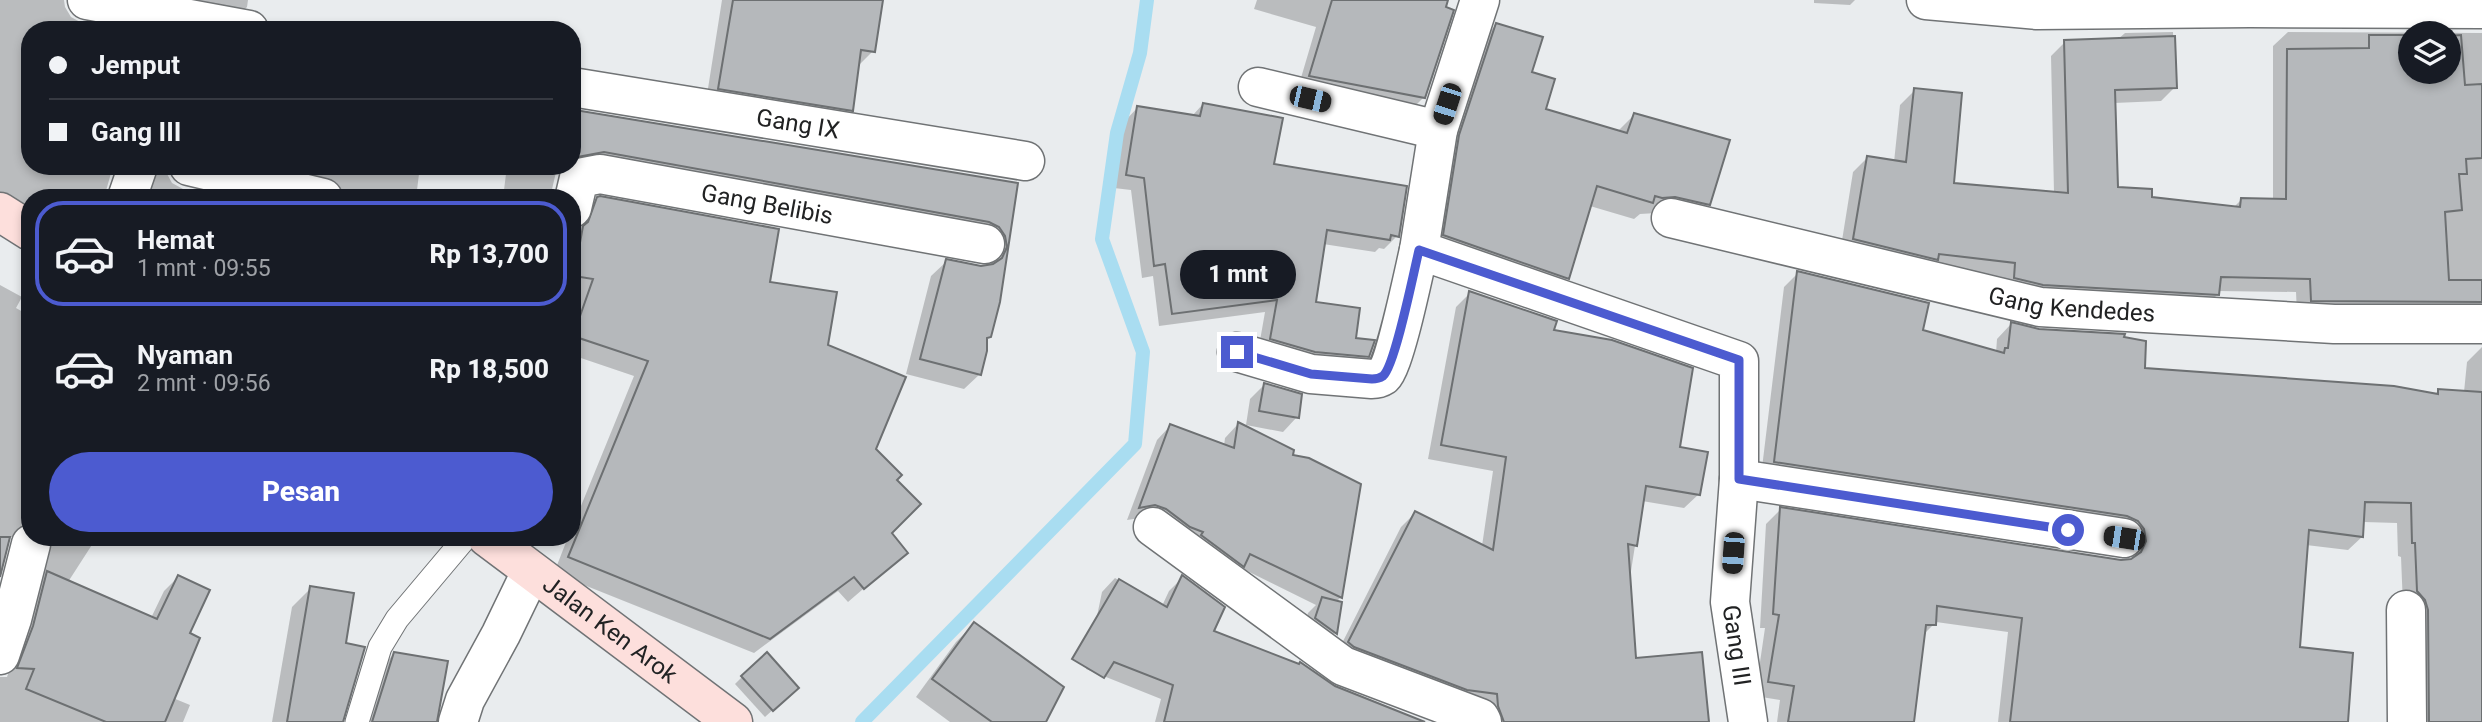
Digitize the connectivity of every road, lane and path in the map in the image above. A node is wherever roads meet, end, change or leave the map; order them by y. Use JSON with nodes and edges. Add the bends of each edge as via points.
{"nodes":[{"id":1,"x":87,"y":0,"type":"edge"},
{"id":2,"x":1480,"y":0,"type":"edge"},
{"id":3,"x":1926,"y":0,"type":"edge"},
{"id":4,"x":2211,"y":4,"type":"edge"},
{"id":5,"x":2482,"y":9,"type":"edge"},
{"id":6,"x":200,"y":21,"type":"edge"},
{"id":7,"x":1258,"y":87,"type":"dead end"},
{"id":8,"x":581,"y":88,"type":"edge"},
{"id":9,"x":1438,"y":130,"type":"junction"},
{"id":10,"x":1025,"y":161,"type":"dead end"},
{"id":11,"x":227,"y":175,"type":"edge"},
{"id":12,"x":285,"y":189,"type":"edge"},
{"id":13,"x":576,"y":189,"type":"edge"},
{"id":14,"x":0,"y":212,"type":"edge"},
{"id":15,"x":1671,"y":218,"type":"dead end"},
{"id":16,"x":21,"y":225,"type":"edge"},
{"id":17,"x":985,"y":244,"type":"dead end"},
{"id":18,"x":1419,"y":250,"type":"junction"},
{"id":19,"x":2482,"y":324,"type":"edge"},
{"id":20,"x":1237,"y":352,"type":"dead end"},
{"id":21,"x":1739,"y":479,"type":"junction"},
{"id":22,"x":1153,"y":527,"type":"dead end"},
{"id":23,"x":2124,"y":538,"type":"dead end"},
{"id":24,"x":30,"y":546,"type":"edge"},
{"id":25,"x":458,"y":546,"type":"edge"},
{"id":26,"x":498,"y":546,"type":"edge"},
{"id":27,"x":530,"y":572,"type":"junction"},
{"id":28,"x":2406,"y":610,"type":"dead end"},
{"id":29,"x":0,"y":655,"type":"edge"},
{"id":30,"x":357,"y":722,"type":"edge"},
{"id":31,"x":458,"y":722,"type":"edge"},
{"id":32,"x":733,"y":722,"type":"edge"},
{"id":33,"x":1482,"y":722,"type":"edge"},
{"id":34,"x":1748,"y":722,"type":"edge"},
{"id":35,"x":2407,"y":722,"type":"edge"}],
"edges":[{"from":1,"to":6,"type":"street"},
{"from":2,"to":9,"type":"street"},
{"from":3,"to":4,"type":"street","via":[[2037,10]]},
{"from":4,"to":5,"type":"street"},
{"from":7,"to":9,"type":"street"},
{"from":8,"to":10,"type":"street","name":"Gang IX"},
{"from":9,"to":18,"type":"street"},
{"from":11,"to":12,"type":"street"},
{"from":13,"to":17,"type":"street","name":"Gang Belibis","via":[[579,178],[600,174]]},
{"from":14,"to":16,"type":"street"},
{"from":15,"to":19,"type":"street","name":"Gang Kendedes","via":[[2040,307],[2334,324]]},
{"from":18,"to":20,"type":"street","via":[[1393,354],[1380,377],[1311,374]]},
{"from":18,"to":21,"type":"street","name":"Gang III","via":[[1739,360]]},
{"from":21,"to":23,"type":"street"},
{"from":21,"to":34,"type":"street","name":"Gang III","via":[[1730,602]]},
{"from":22,"to":33,"type":"street","via":[[1343,666]]},
{"from":24,"to":29,"type":"street"},
{"from":25,"to":30,"type":"lane","via":[[397,619],[380,647]]},
{"from":26,"to":27,"type":"street","name":"Jalan Ken Arok"},
{"from":27,"to":31,"type":"street"},
{"from":27,"to":32,"type":"street","name":"Jalan Ken Arok"},
{"from":28,"to":35,"type":"street"}]}
